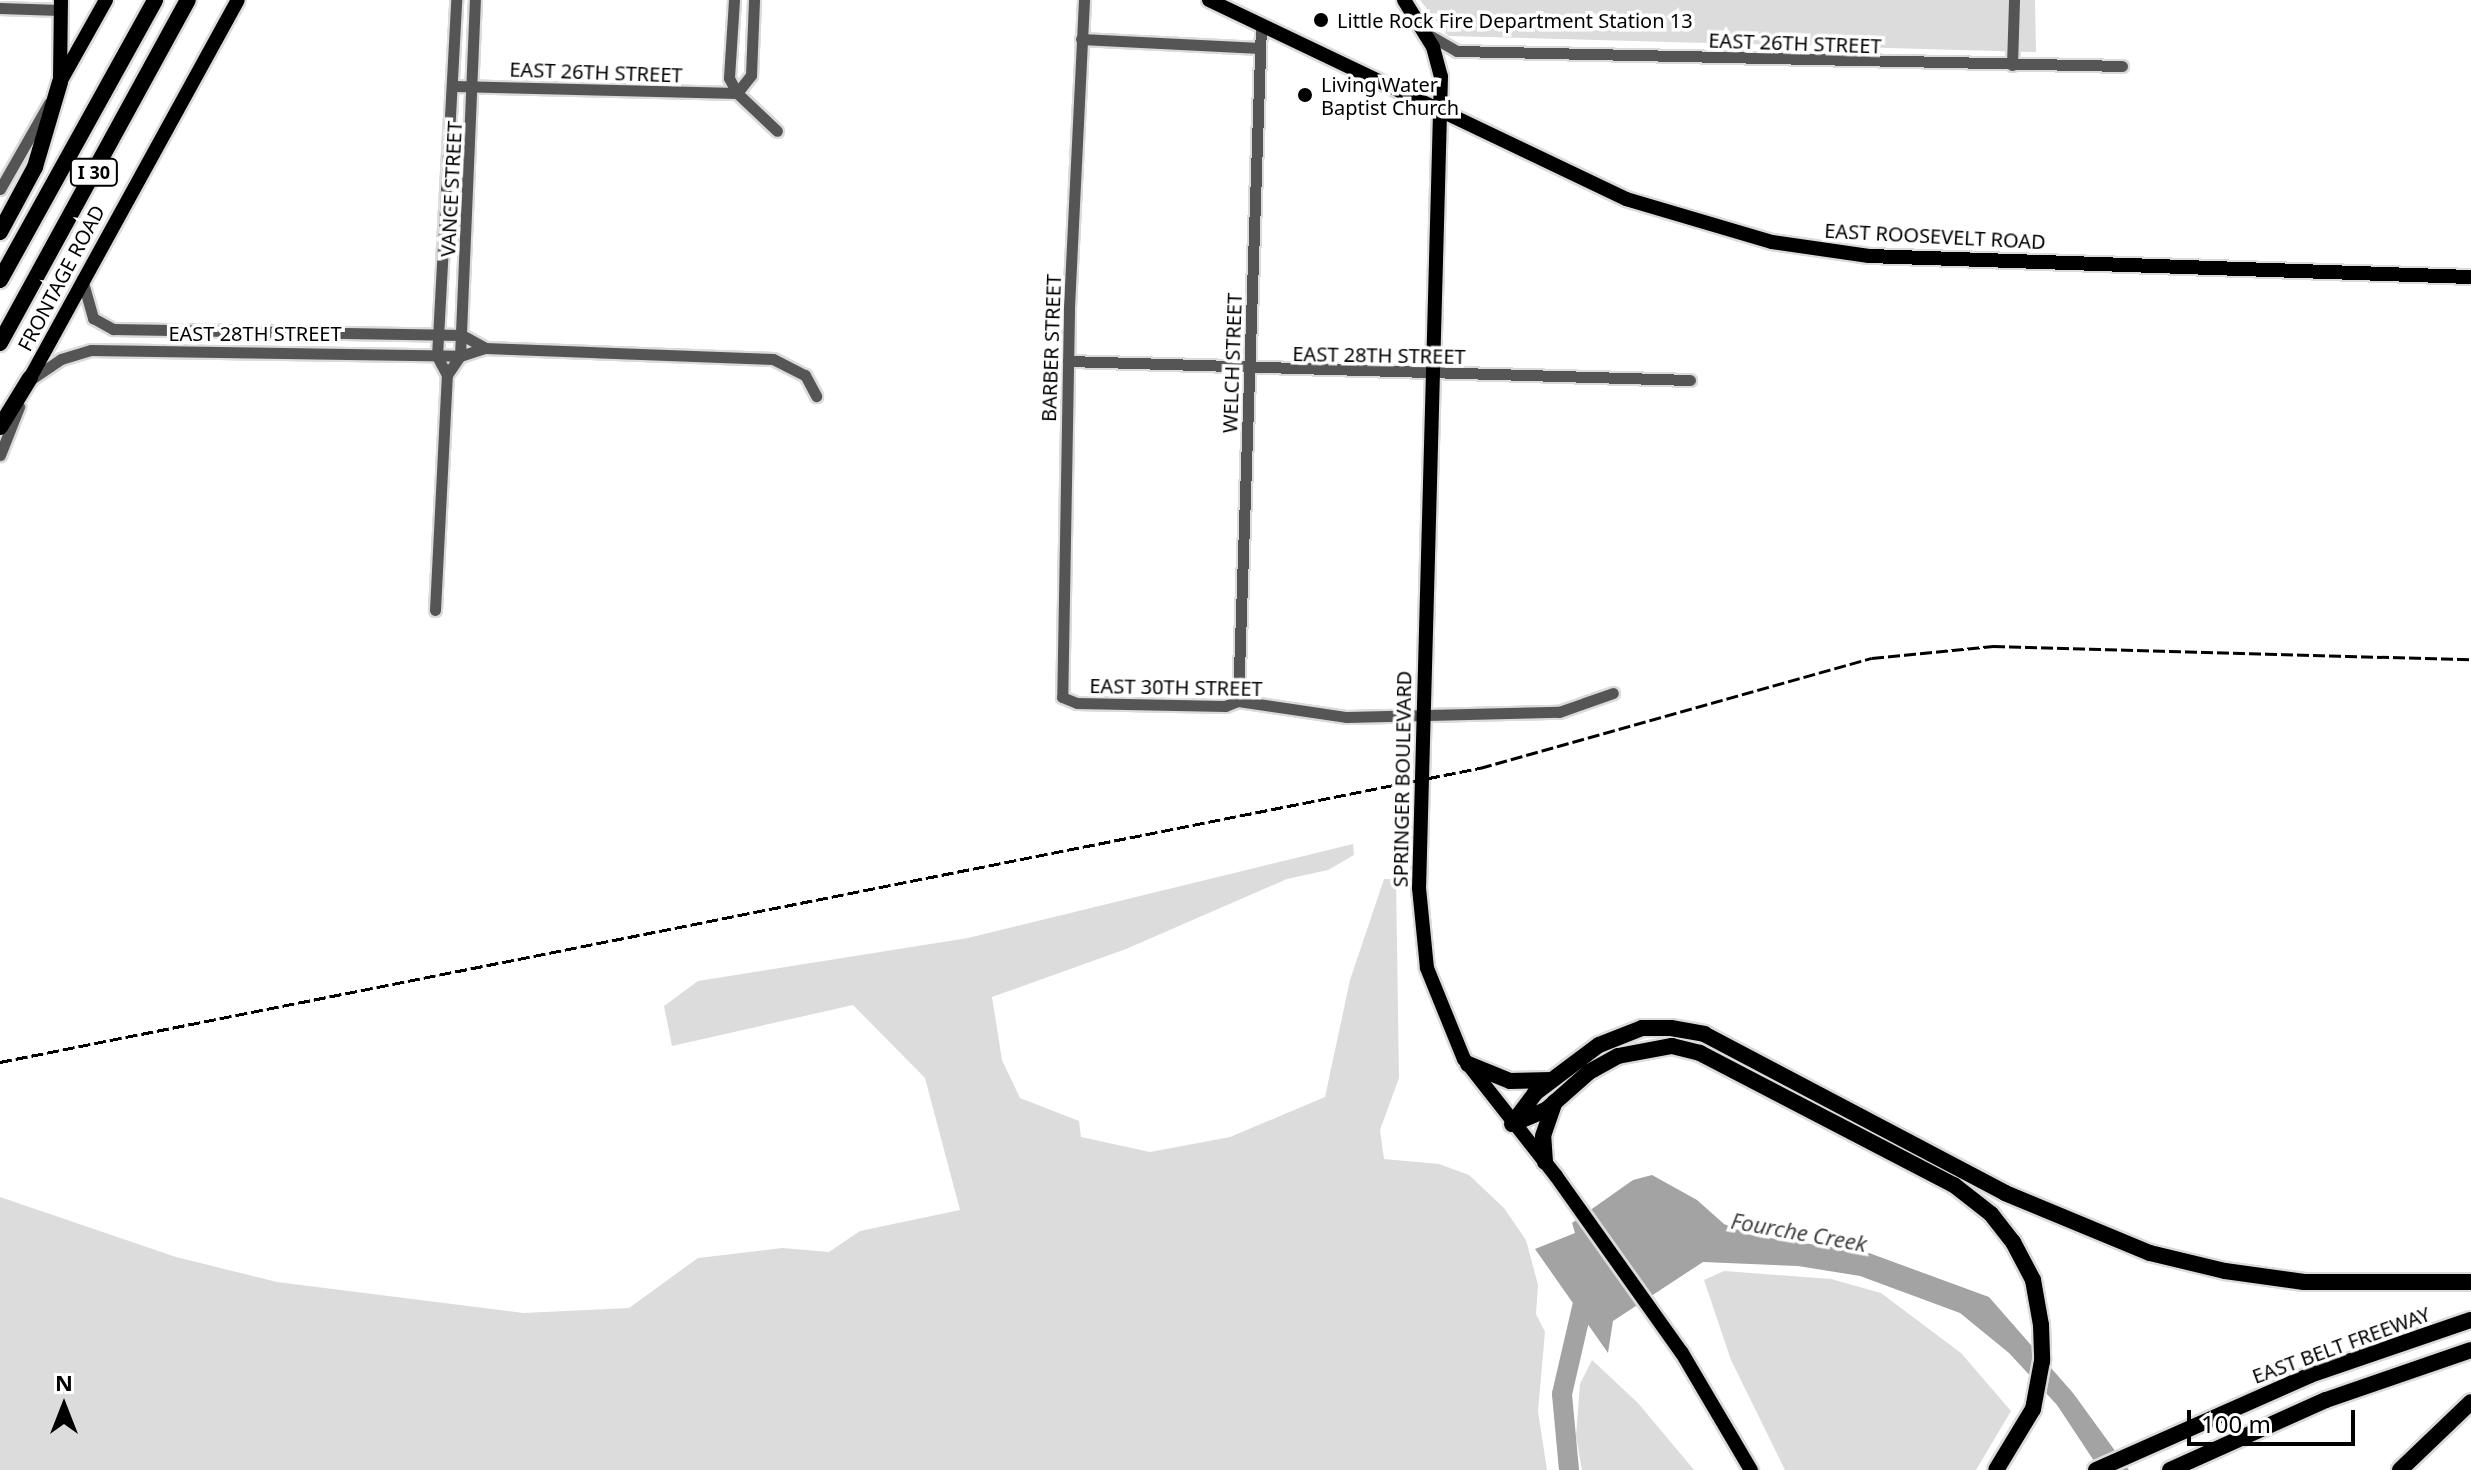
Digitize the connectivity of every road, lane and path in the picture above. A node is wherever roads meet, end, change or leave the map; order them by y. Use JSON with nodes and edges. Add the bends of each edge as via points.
{"nodes":[{"id":1,"x":106,"y":0,"type":"edge"},
{"id":2,"x":155,"y":0,"type":"edge"},
{"id":3,"x":188,"y":0,"type":"edge"},
{"id":4,"x":238,"y":0,"type":"edge"},
{"id":5,"x":456,"y":0,"type":"edge"},
{"id":6,"x":475,"y":0,"type":"edge"},
{"id":7,"x":734,"y":0,"type":"edge"},
{"id":8,"x":754,"y":0,"type":"edge"},
{"id":9,"x":1084,"y":0,"type":"edge"},
{"id":10,"x":1209,"y":0,"type":"edge"},
{"id":11,"x":1404,"y":0,"type":"edge"},
{"id":12,"x":2014,"y":0,"type":"edge"},
{"id":13,"x":60,"y":5,"type":"edge"},
{"id":14,"x":0,"y":8,"type":"edge"},
{"id":15,"x":1261,"y":25,"type":"junction"},
{"id":16,"x":1425,"y":33,"type":"junction"},
{"id":17,"x":1081,"y":39,"type":"junction"},
{"id":18,"x":1260,"y":48,"type":"junction"},
{"id":19,"x":2012,"y":65,"type":"junction"},
{"id":20,"x":2122,"y":66,"type":"dead end"},
{"id":21,"x":60,"y":82,"type":"junction"},
{"id":22,"x":454,"y":86,"type":"junction"},
{"id":23,"x":475,"y":87,"type":"junction"},
{"id":24,"x":737,"y":93,"type":"junction"},
{"id":25,"x":1441,"y":110,"type":"junction"},
{"id":26,"x":777,"y":131,"type":"dead end"},
{"id":27,"x":0,"y":189,"type":"edge"},
{"id":28,"x":0,"y":232,"type":"edge"},
{"id":29,"x":2471,"y":277,"type":"edge"},
{"id":30,"x":82,"y":278,"type":"junction"},
{"id":31,"x":0,"y":280,"type":"edge"},
{"id":32,"x":438,"y":335,"type":"junction"},
{"id":33,"x":462,"y":335,"type":"junction"},
{"id":34,"x":0,"y":343,"type":"edge"},
{"id":35,"x":485,"y":348,"type":"junction"},
{"id":36,"x":437,"y":356,"type":"junction"},
{"id":37,"x":460,"y":356,"type":"junction"},
{"id":38,"x":1068,"y":361,"type":"junction"},
{"id":39,"x":1249,"y":369,"type":"junction"},
{"id":40,"x":447,"y":375,"type":"junction"},
{"id":41,"x":1433,"y":376,"type":"junction"},
{"id":42,"x":30,"y":378,"type":"junction"},
{"id":43,"x":1690,"y":380,"type":"dead end"},
{"id":44,"x":816,"y":396,"type":"dead end"},
{"id":45,"x":0,"y":427,"type":"edge"},
{"id":46,"x":0,"y":455,"type":"edge"},
{"id":47,"x":435,"y":610,"type":"dead end"},
{"id":48,"x":1613,"y":693,"type":"dead end"},
{"id":49,"x":1062,"y":697,"type":"joint"},
{"id":50,"x":1238,"y":701,"type":"junction"},
{"id":51,"x":1424,"y":713,"type":"junction"},
{"id":52,"x":1468,"y":1064,"type":"junction"},
{"id":53,"x":1553,"y":1079,"type":"junction"},
{"id":54,"x":1555,"y":1102,"type":"junction"},
{"id":55,"x":1512,"y":1124,"type":"junction"},
{"id":56,"x":1550,"y":1169,"type":"junction"},
{"id":57,"x":2471,"y":1282,"type":"edge"},
{"id":58,"x":2471,"y":1320,"type":"edge"},
{"id":59,"x":2471,"y":1350,"type":"edge"},
{"id":60,"x":2471,"y":1402,"type":"edge"},
{"id":61,"x":1751,"y":1470,"type":"edge"},
{"id":62,"x":1996,"y":1470,"type":"edge"},
{"id":63,"x":2096,"y":1470,"type":"edge"},
{"id":64,"x":2170,"y":1470,"type":"edge"},
{"id":65,"x":2400,"y":1470,"type":"edge"}],
"edges":[{"from":1,"to":21,"type":"main road"},
{"from":2,"to":31,"type":"highway","number":"I 30"},
{"from":3,"to":34,"type":"highway","number":"I 30"},
{"from":4,"to":30,"type":"main road","name":"FRONTAGE ROAD"},
{"from":5,"to":22,"type":"street","name":"VANCE STREET"},
{"from":6,"to":23,"type":"street","name":"VANCE STREET"},
{"from":7,"to":24,"type":"street","via":[[729,78]]},
{"from":8,"to":24,"type":"street","via":[[751,75]]},
{"from":9,"to":17,"type":"street","name":"BARBER STREET"},
{"from":10,"to":15,"type":"main road","name":"EAST ROOSEVELT ROAD"},
{"from":11,"to":16,"type":"main road","name":"SPRINGER BOULEVARD"},
{"from":12,"to":19,"type":"street"},
{"from":13,"to":14,"type":"street"},
{"from":13,"to":21,"type":"main road"},
{"from":15,"to":18,"type":"street","name":"WELCH STREET"},
{"from":15,"to":25,"type":"main road","name":"EAST ROOSEVELT ROAD"},
{"from":16,"to":19,"type":"street","name":"EAST 26TH STREET","via":[[1457,51]]},
{"from":16,"to":25,"type":"main road","name":"SPRINGER BOULEVARD","via":[[1439,61]]},
{"from":17,"to":18,"type":"street"},
{"from":17,"to":38,"type":"street","name":"BARBER STREET"},
{"from":18,"to":39,"type":"street","name":"WELCH STREET"},
{"from":19,"to":20,"type":"street","name":"EAST 26TH STREET"},
{"from":21,"to":27,"type":"street"},
{"from":21,"to":28,"type":"highway","via":[[35,167]]},
{"from":22,"to":23,"type":"street","name":"EAST 26TH STREET"},
{"from":22,"to":32,"type":"street","name":"VANCE STREET"},
{"from":23,"to":24,"type":"street","name":"EAST 26TH STREET"},
{"from":23,"to":33,"type":"street","name":"VANCE STREET"},
{"from":24,"to":26,"type":"street"},
{"from":25,"to":29,"type":"main road","name":"EAST ROOSEVELT ROAD","via":[[1643,206],[1735,234],[1816,250],[1942,260]]},
{"from":25,"to":41,"type":"main road","name":"SPRINGER BOULEVARD"},
{"from":30,"to":32,"type":"street","name":"EAST 28TH STREET","via":[[88,310],[113,329]]},
{"from":30,"to":42,"type":"main road","name":"FRONTAGE ROAD"},
{"from":32,"to":33,"type":"street","name":"EAST 28TH STREET"},
{"from":32,"to":36,"type":"street","name":"VANCE STREET"},
{"from":33,"to":35,"type":"street","name":"EAST 28TH STREET"},
{"from":33,"to":37,"type":"street","name":"VANCE STREET"},
{"from":35,"to":37,"type":"street","name":"EAST 28TH STREET"},
{"from":35,"to":44,"type":"street","name":"EAST 28TH STREET","via":[[773,359],[805,375]]},
{"from":36,"to":37,"type":"street","name":"EAST 28TH STREET"},
{"from":36,"to":40,"type":"street"},
{"from":36,"to":42,"type":"street","name":"EAST 28TH STREET","via":[[91,350]]},
{"from":37,"to":40,"type":"street","name":"VANCE STREET"},
{"from":38,"to":39,"type":"street","name":"EAST 28TH STREET"},
{"from":38,"to":49,"type":"street","name":"BARBER STREET"},
{"from":39,"to":41,"type":"street","name":"EAST 28TH STREET"},
{"from":39,"to":50,"type":"street","name":"WELCH STREET"},
{"from":40,"to":47,"type":"street"},
{"from":41,"to":43,"type":"street","name":"EAST 28TH STREET"},
{"from":41,"to":51,"type":"main road","name":"SPRINGER BOULEVARD"},
{"from":42,"to":45,"type":"highway"},
{"from":42,"to":46,"type":"street","name":"FRONTAGE ROAD"},
{"from":48,"to":51,"type":"street","name":"EAST 30TH STREET","via":[[1577,708],[1526,715]]},
{"from":49,"to":50,"type":"street","name":"EAST 30TH STREET","via":[[1077,703],[1225,706]]},
{"from":50,"to":51,"type":"street","name":"EAST 30TH STREET","via":[[1347,717]]},
{"from":51,"to":52,"type":"main road","name":"SPRINGER BOULEVARD","via":[[1419,888],[1424,952],[1437,999]]},
{"from":52,"to":53,"type":"highway","via":[[1510,1081]]},
{"from":52,"to":55,"type":"main road","name":"SPRINGER BOULEVARD"},
{"from":53,"to":55,"type":"highway"},
{"from":53,"to":57,"type":"highway","via":[[1599,1045],[1642,1028],[1704,1034],[2005,1193],[2150,1253],[2304,1282]]},
{"from":54,"to":55,"type":"highway"},
{"from":54,"to":56,"type":"highway","via":[[1543,1136]]},
{"from":54,"to":62,"type":"highway","via":[[1589,1072],[1642,1049],[1672,1046],[1700,1053],[1954,1185],[1991,1214],[2033,1280],[2042,1349],[2033,1409]]},
{"from":55,"to":56,"type":"main road","name":"SPRINGER BOULEVARD"},
{"from":56,"to":61,"type":"main road","name":"SPRINGER BOULEVARD","via":[[1682,1353]]},
{"from":58,"to":63,"type":"highway","name":"EAST BELT FREEWAY","via":[[2310,1375]]},
{"from":59,"to":64,"type":"highway","via":[[2326,1400]]},
{"from":60,"to":65,"type":"highway"}]}
